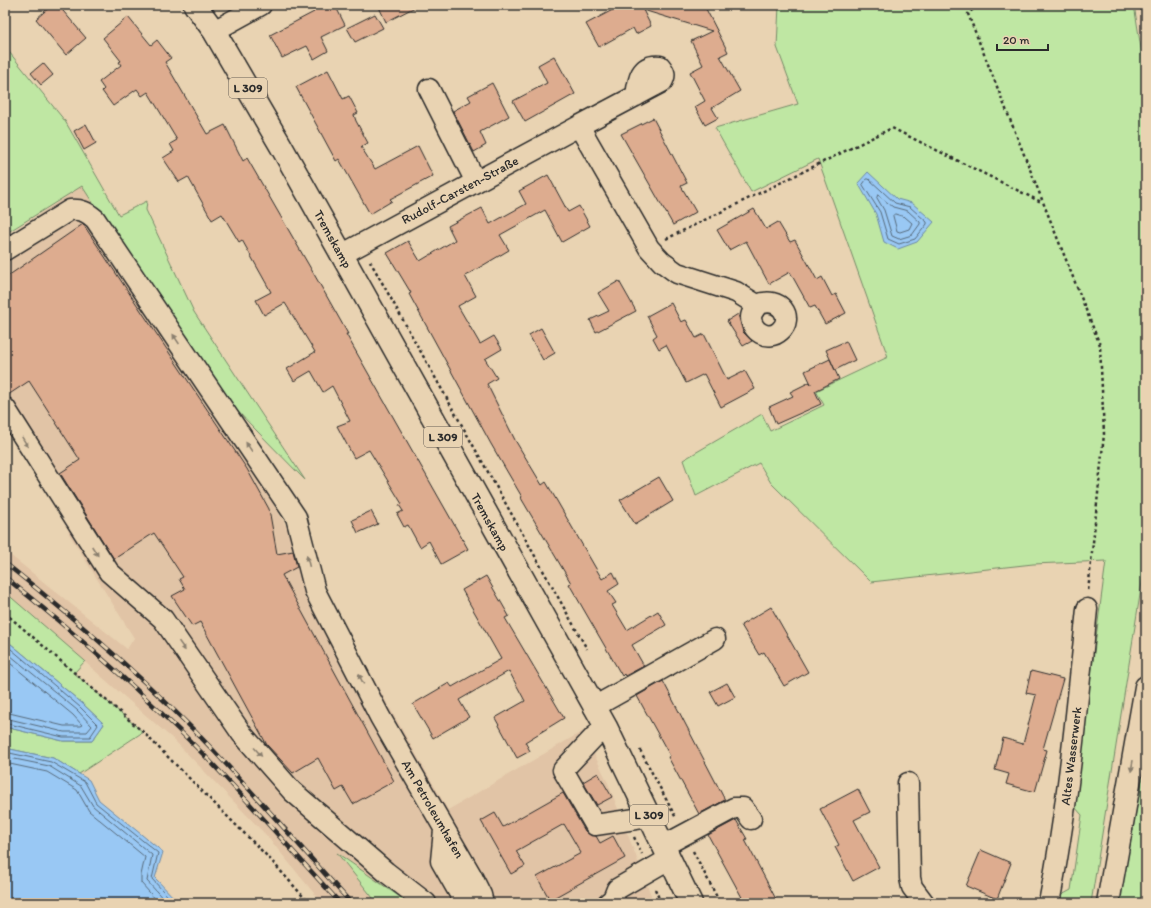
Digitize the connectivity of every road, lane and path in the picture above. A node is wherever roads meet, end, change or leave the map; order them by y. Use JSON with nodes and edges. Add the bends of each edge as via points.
{"nodes":[{"id":1,"x":195,"y":5,"type":"edge"},
{"id":2,"x":261,"y":5,"type":"edge"},
{"id":3,"x":977,"y":5,"type":"edge"},
{"id":4,"x":214,"y":31,"type":"junction"},
{"id":5,"x":429,"y":89,"type":"dead end"},
{"id":6,"x":636,"y":96,"type":"dead end"},
{"id":7,"x":579,"y":126,"type":"junction"},
{"id":8,"x":476,"y":182,"type":"junction"},
{"id":9,"x":1042,"y":202,"type":"junction"},
{"id":10,"x":649,"y":248,"type":"junction"},
{"id":11,"x":5,"y":250,"type":"edge"},
{"id":12,"x":342,"y":255,"type":"junction"},
{"id":13,"x":756,"y":306,"type":"dead end"},
{"id":14,"x":5,"y":408,"type":"edge"},
{"id":15,"x":1086,"y":609,"type":"joint"},
{"id":16,"x":5,"y":613,"type":"edge"},
{"id":17,"x":715,"y":638,"type":"dead end"},
{"id":18,"x":1146,"y":686,"type":"edge"},
{"id":19,"x":594,"y":707,"type":"junction"},
{"id":20,"x":606,"y":727,"type":"junction"},
{"id":21,"x":908,"y":783,"type":"dead end"},
{"id":22,"x":650,"y":816,"type":"junction"},
{"id":23,"x":751,"y":819,"type":"dead end"},
{"id":24,"x":444,"y":830,"type":"junction"},
{"id":25,"x":666,"y":852,"type":"junction"},
{"id":26,"x":309,"y":903,"type":"edge"},
{"id":27,"x":426,"y":903,"type":"edge"},
{"id":28,"x":465,"y":903,"type":"edge"},
{"id":29,"x":483,"y":903,"type":"edge"},
{"id":30,"x":608,"y":903,"type":"edge"},
{"id":31,"x":691,"y":903,"type":"edge"},
{"id":32,"x":924,"y":903,"type":"edge"},
{"id":33,"x":1049,"y":903,"type":"edge"},
{"id":34,"x":1108,"y":903,"type":"edge"}],
"edges":[{"from":1,"to":4,"type":"main road","number":"L 309"},
{"from":2,"to":4,"type":"street"},
{"from":3,"to":9,"type":"path","via":[[968,14]]},
{"from":4,"to":12,"type":"main road","name":"Tremskamp","number":"L 309"},
{"from":5,"to":8,"type":"street"},
{"from":6,"to":7,"type":"street","name":"Rudolf-Carsten-Straße"},
{"from":7,"to":8,"type":"street","name":"Rudolf-Carsten-Straße"},
{"from":7,"to":10,"type":"street"},
{"from":8,"to":12,"type":"street","name":"Rudolf-Carsten-Straße"},
{"from":9,"to":10,"type":"path","via":[[892,128]]},
{"from":9,"to":15,"type":"path","via":[[1100,345],[1104,434]]},
{"from":10,"to":13,"type":"street","via":[[677,273],[736,292]]},
{"from":24,"to":11,"type":"street","name":"Am Petroleumhafen","one_way":true,"via":[[379,715],[315,591],[296,517],[95,220],[88,213],[78,209],[70,210]]},
{"from":12,"to":19,"type":"main road","name":"Tremskamp","number":"L 309"},
{"from":14,"to":27,"type":"street","one_way":true,"via":[[109,572],[163,618],[242,734],[292,791]]},
{"from":15,"to":33,"type":"street","name":"Altes Wasserwerk","via":[[1073,748]]},
{"from":16,"to":26,"type":"path","via":[[143,732],[269,858]]},
{"from":17,"to":19,"type":"street"},
{"from":18,"to":34,"type":"main road","one_way":true},
{"from":19,"to":20,"type":"main road","name":"Tremskamp","number":"L 309"},
{"from":20,"to":22,"type":"main road","name":"Tremskamp","number":"L 309"},
{"from":20,"to":22,"type":"street","via":[[563,770],[595,825]]},
{"from":21,"to":32,"type":"street","via":[[910,878],[912,887]]},
{"from":22,"to":25,"type":"main road","name":"Tremskamp","number":"L 309"},
{"from":23,"to":25,"type":"street","via":[[743,808],[734,808]]},
{"from":24,"to":28,"type":"street","via":[[441,861]]},
{"from":24,"to":29,"type":"street","name":"Am Petroleumhafen","via":[[481,895]]},
{"from":25,"to":30,"type":"street","via":[[617,889],[613,899]]},
{"from":25,"to":31,"type":"main road","name":"Tremskamp","number":"L 309"}]}
